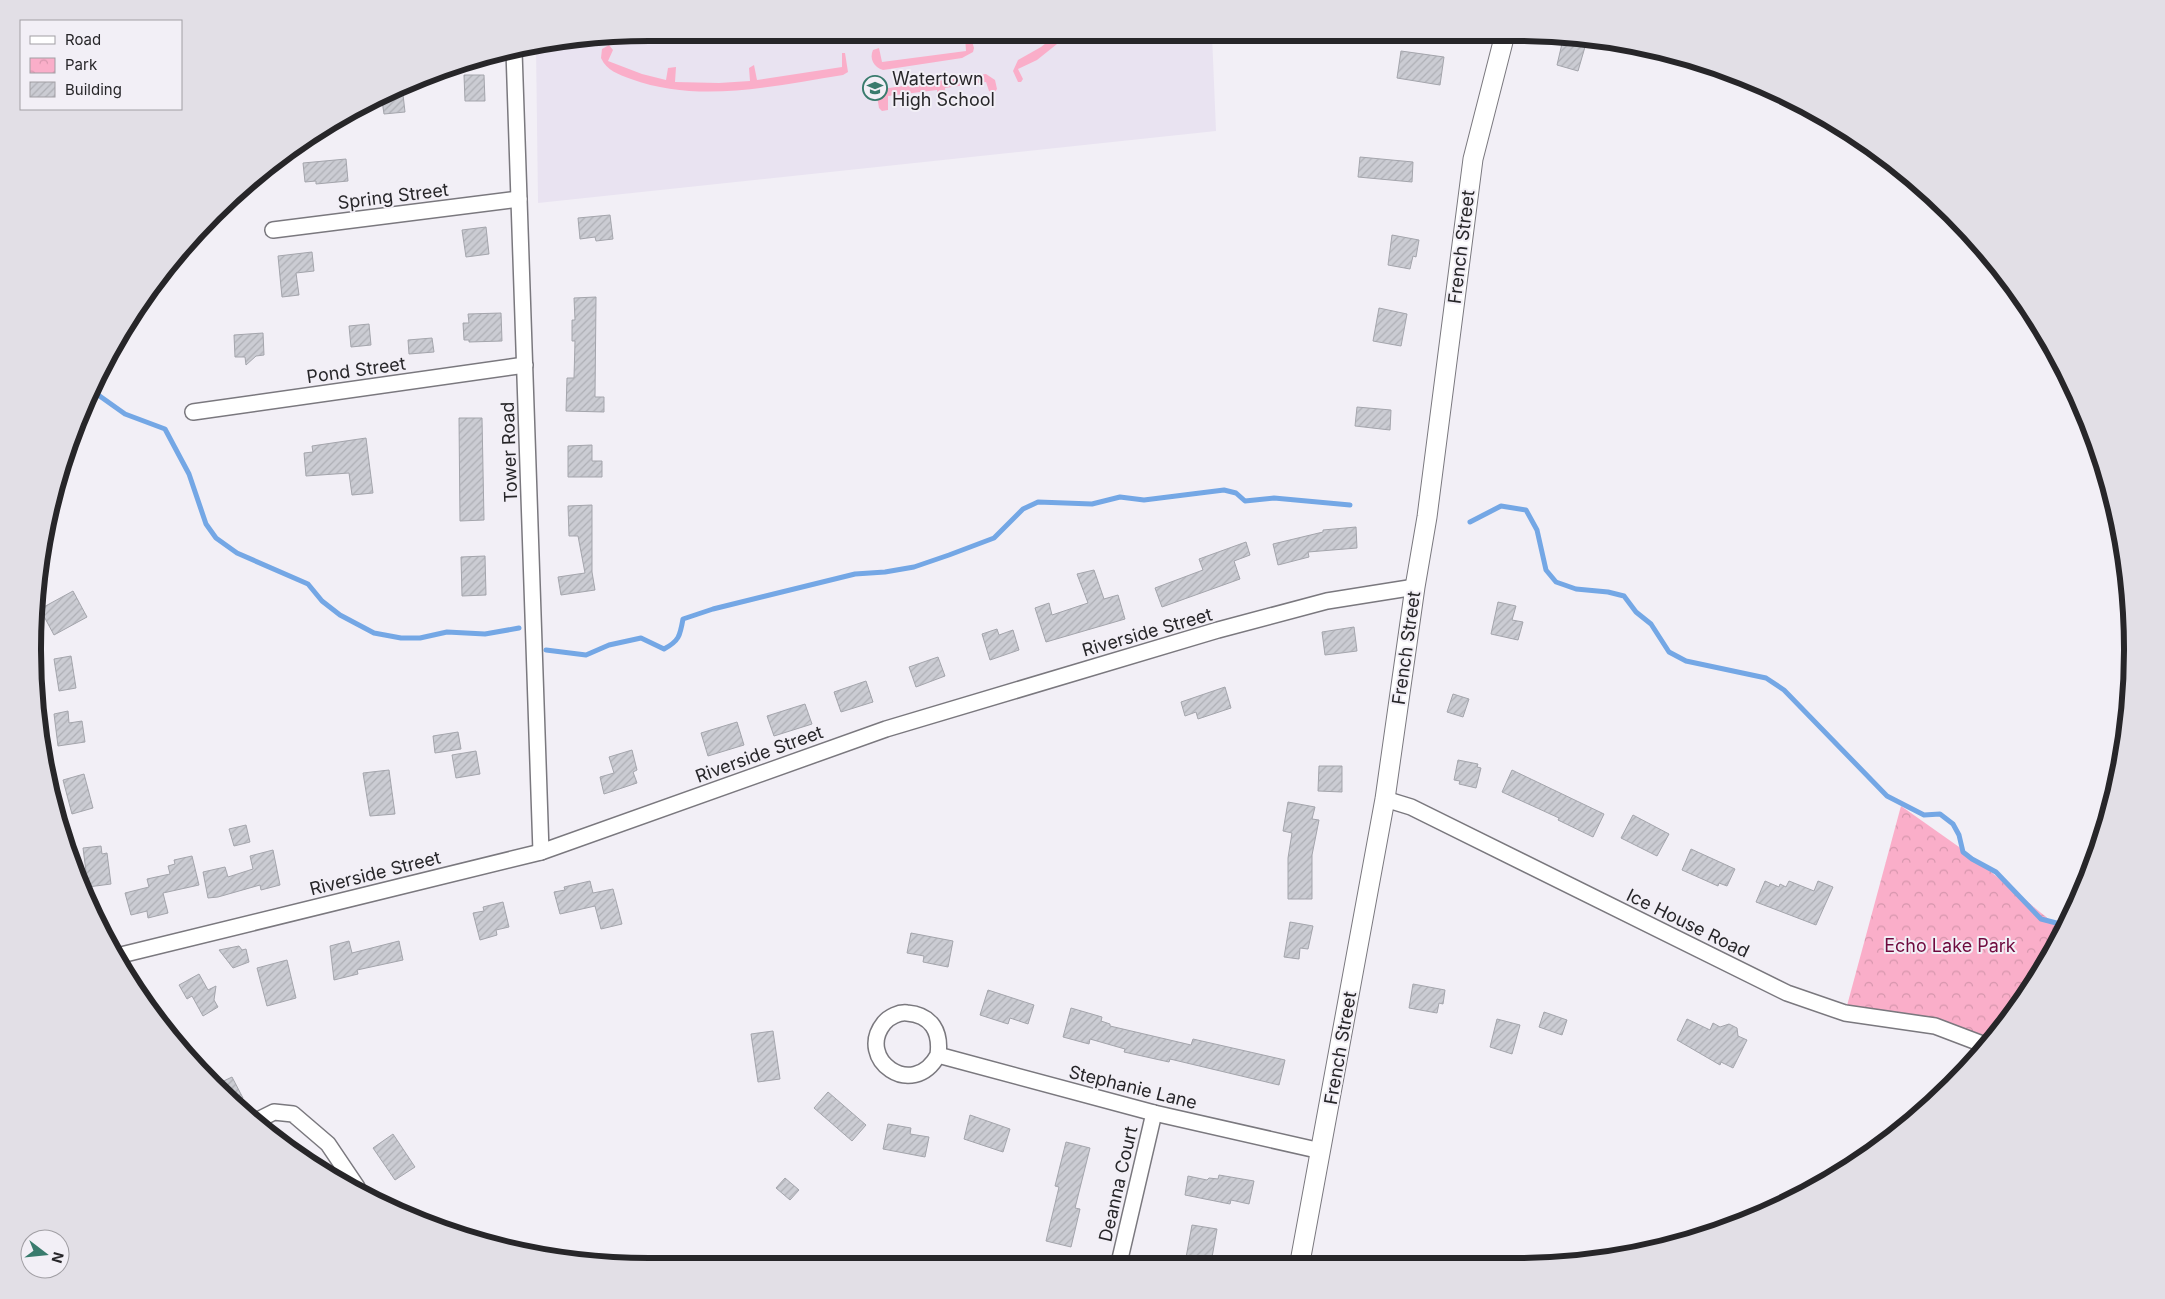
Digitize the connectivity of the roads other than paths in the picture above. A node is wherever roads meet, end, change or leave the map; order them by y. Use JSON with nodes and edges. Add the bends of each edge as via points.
{"nodes":[{"id":1,"x":1503,"y":41,"type":"edge"},
{"id":2,"x":514,"y":57,"type":"edge"},
{"id":3,"x":519,"y":199,"type":"junction"},
{"id":4,"x":273,"y":230,"type":"dead end"},
{"id":5,"x":524,"y":365,"type":"junction"},
{"id":6,"x":192,"y":412,"type":"dead end"},
{"id":7,"x":1415,"y":587,"type":"junction"},
{"id":8,"x":1385,"y":799,"type":"junction"},
{"id":9,"x":541,"y":852,"type":"junction"},
{"id":10,"x":123,"y":954,"type":"edge"},
{"id":11,"x":1980,"y":1043,"type":"edge"},
{"id":12,"x":938,"y":1055,"type":"junction"},
{"id":13,"x":1154,"y":1113,"type":"junction"},
{"id":14,"x":262,"y":1118,"type":"edge"},
{"id":15,"x":1321,"y":1151,"type":"junction"},
{"id":16,"x":352,"y":1180,"type":"edge"},
{"id":17,"x":1120,"y":1258,"type":"edge"},
{"id":18,"x":1301,"y":1258,"type":"edge"}],
"edges":[{"from":1,"to":7,"type":"street","name":"French Street","via":[[1473,159]]},
{"from":2,"to":3,"type":"street","name":"Tower Road"},
{"from":3,"to":4,"type":"street","name":"Spring Street"},
{"from":3,"to":5,"type":"street","name":"Tower Road"},
{"from":5,"to":6,"type":"street","name":"Pond Street"},
{"from":5,"to":9,"type":"street","name":"Tower Road"},
{"from":7,"to":8,"type":"street","name":"French Street"},
{"from":7,"to":9,"type":"street","name":"Riverside Street","via":[[1327,601],[1218,630],[886,729]]},
{"from":8,"to":11,"type":"street","name":"Ice House Road","via":[[1411,807],[1787,993],[1844,1013],[1935,1026]]},
{"from":8,"to":15,"type":"street","name":"French Street"},
{"from":9,"to":10,"type":"street","name":"Riverside Street"},
{"from":12,"to":12,"type":"street","via":[[926,1070],[916,1075],[901,1075],[884,1065],[878,1055],[876,1039],[879,1030],[894,1016],[904,1012],[918,1014],[934,1025],[938,1035]]},
{"from":12,"to":13,"type":"street","name":"Stephanie Lane"},
{"from":13,"to":15,"type":"street","name":"Stephanie Lane"},
{"from":13,"to":17,"type":"street","name":"Deanna Court"},
{"from":14,"to":16,"type":"street","via":[[274,1112],[293,1114],[328,1144]]},
{"from":15,"to":18,"type":"street","name":"French Street"}]}
